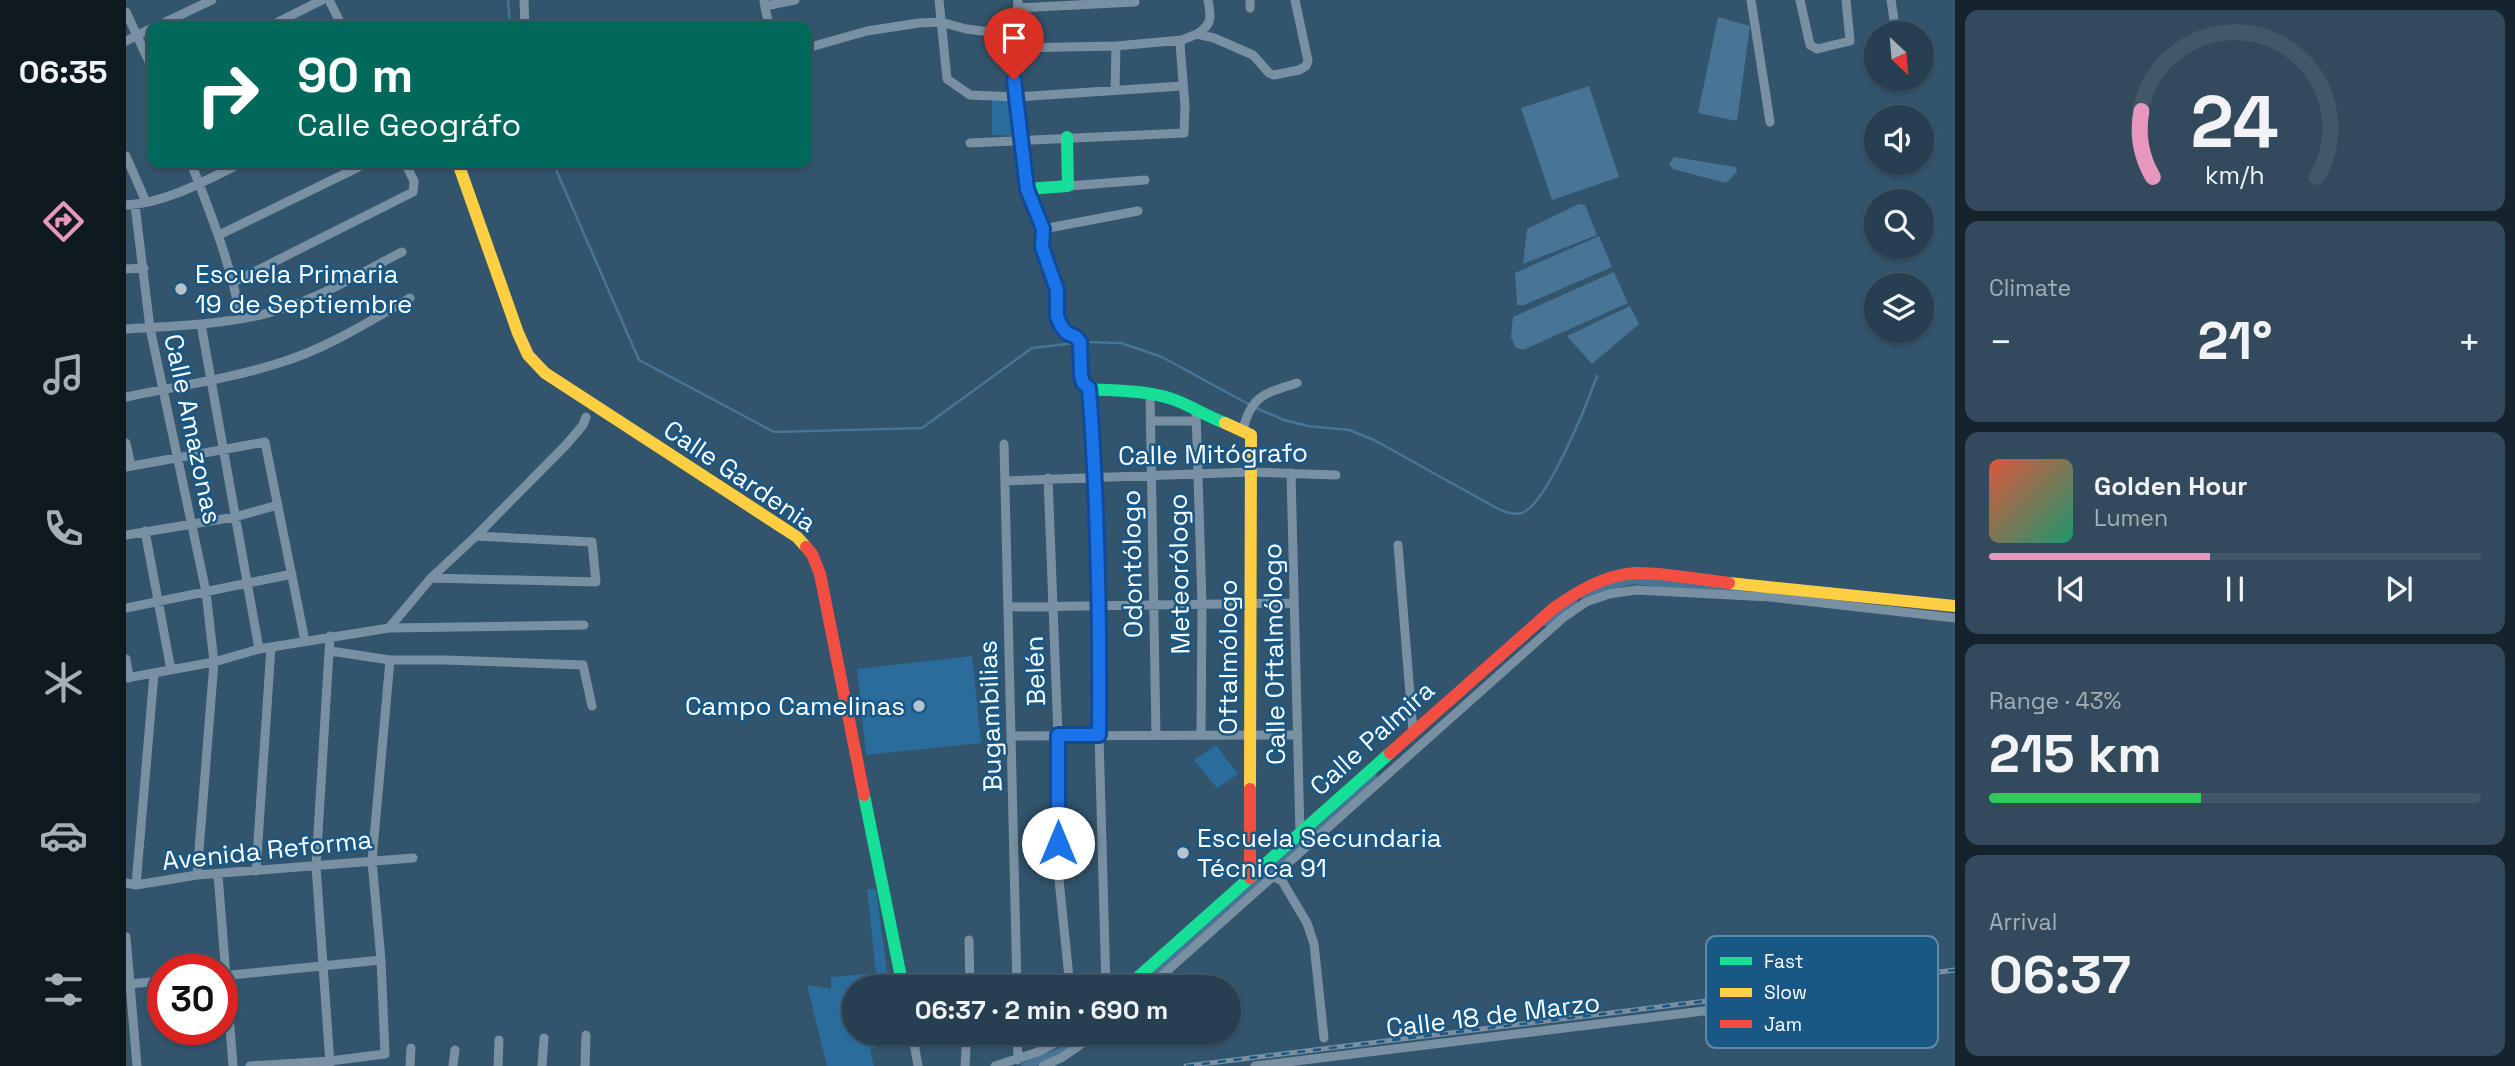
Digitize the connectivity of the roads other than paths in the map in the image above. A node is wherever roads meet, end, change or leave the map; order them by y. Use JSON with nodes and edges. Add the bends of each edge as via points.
{"nodes":[{"id":1,"x":212,"y":0,"type":"edge"},
{"id":2,"x":322,"y":0,"type":"edge"},
{"id":3,"x":329,"y":0,"type":"edge"},
{"id":4,"x":524,"y":0,"type":"edge"},
{"id":5,"x":795,"y":0,"type":"edge"},
{"id":6,"x":939,"y":0,"type":"edge"},
{"id":7,"x":1208,"y":0,"type":"edge"},
{"id":8,"x":1295,"y":0,"type":"edge"},
{"id":9,"x":1751,"y":0,"type":"edge"},
{"id":10,"x":1800,"y":0,"type":"edge"},
{"id":11,"x":1846,"y":0,"type":"edge"},
{"id":12,"x":1891,"y":0,"type":"edge"},
{"id":13,"x":1135,"y":2,"type":"edge"},
{"id":14,"x":765,"y":3,"type":"edge"},
{"id":15,"x":1017,"y":4,"type":"edge"},
{"id":16,"x":126,"y":12,"type":"edge"},
{"id":17,"x":168,"y":21,"type":"edge"},
{"id":18,"x":280,"y":21,"type":"edge"},
{"id":19,"x":340,"y":21,"type":"edge"},
{"id":20,"x":525,"y":21,"type":"edge"},
{"id":21,"x":768,"y":21,"type":"edge"},
{"id":22,"x":1894,"y":21,"type":"edge"},
{"id":23,"x":941,"y":22,"type":"junction"},
{"id":24,"x":147,"y":31,"type":"edge"},
{"id":25,"x":1198,"y":34,"type":"junction"},
{"id":26,"x":138,"y":35,"type":"junction"},
{"id":27,"x":1014,"y":35,"type":"junction"},
{"id":28,"x":1182,"y":40,"type":"junction"},
{"id":29,"x":126,"y":41,"type":"edge"},
{"id":30,"x":1116,"y":46,"type":"junction"},
{"id":31,"x":812,"y":47,"type":"edge"},
{"id":32,"x":1014,"y":48,"type":"junction"},
{"id":33,"x":147,"y":56,"type":"edge"},
{"id":34,"x":1182,"y":86,"type":"junction"},
{"id":35,"x":1115,"y":90,"type":"junction"},
{"id":36,"x":1016,"y":97,"type":"junction"},
{"id":37,"x":1770,"y":121,"type":"dead end"},
{"id":38,"x":1067,"y":137,"type":"junction"},
{"id":39,"x":1021,"y":139,"type":"junction"},
{"id":40,"x":970,"y":142,"type":"dead end"},
{"id":41,"x":126,"y":156,"type":"edge"},
{"id":42,"x":193,"y":168,"type":"edge"},
{"id":43,"x":231,"y":168,"type":"edge"},
{"id":44,"x":357,"y":168,"type":"edge"},
{"id":45,"x":408,"y":168,"type":"edge"},
{"id":46,"x":460,"y":168,"type":"edge"},
{"id":47,"x":1145,"y":180,"type":"dead end"},
{"id":48,"x":199,"y":184,"type":"junction"},
{"id":49,"x":1068,"y":186,"type":"junction"},
{"id":50,"x":1027,"y":189,"type":"junction"},
{"id":51,"x":146,"y":202,"type":"junction"},
{"id":52,"x":131,"y":205,"type":"edge"},
{"id":53,"x":1138,"y":211,"type":"dead end"},
{"id":54,"x":1043,"y":229,"type":"junction"},
{"id":55,"x":219,"y":236,"type":"junction"},
{"id":56,"x":402,"y":252,"type":"dead end"},
{"id":57,"x":144,"y":268,"type":"junction"},
{"id":58,"x":126,"y":269,"type":"edge"},
{"id":59,"x":234,"y":282,"type":"junction"},
{"id":60,"x":410,"y":298,"type":"dead end"},
{"id":61,"x":241,"y":319,"type":"junction"},
{"id":62,"x":201,"y":324,"type":"junction"},
{"id":63,"x":150,"y":328,"type":"junction"},
{"id":64,"x":126,"y":329,"type":"edge"},
{"id":65,"x":211,"y":380,"type":"junction"},
{"id":66,"x":1297,"y":383,"type":"dead end"},
{"id":67,"x":1089,"y":388,"type":"junction"},
{"id":68,"x":162,"y":389,"type":"junction"},
{"id":69,"x":1150,"y":393,"type":"junction"},
{"id":70,"x":126,"y":397,"type":"edge"},
{"id":71,"x":586,"y":417,"type":"dead end"},
{"id":72,"x":1196,"y":417,"type":"junction"},
{"id":73,"x":1150,"y":421,"type":"junction"},
{"id":74,"x":1247,"y":433,"type":"junction"},
{"id":75,"x":126,"y":443,"type":"edge"},
{"id":76,"x":1004,"y":444,"type":"dead end"},
{"id":77,"x":223,"y":449,"type":"junction"},
{"id":78,"x":178,"y":459,"type":"junction"},
{"id":79,"x":128,"y":467,"type":"edge"},
{"id":80,"x":1250,"y":472,"type":"junction"},
{"id":81,"x":1198,"y":473,"type":"junction"},
{"id":82,"x":1291,"y":473,"type":"junction"},
{"id":83,"x":1151,"y":475,"type":"junction"},
{"id":84,"x":1336,"y":475,"type":"dead end"},
{"id":85,"x":1096,"y":477,"type":"junction"},
{"id":86,"x":1048,"y":478,"type":"junction"},
{"id":87,"x":1004,"y":481,"type":"junction"},
{"id":88,"x":278,"y":505,"type":"junction"},
{"id":89,"x":234,"y":517,"type":"junction"},
{"id":90,"x":193,"y":525,"type":"junction"},
{"id":91,"x":145,"y":531,"type":"junction"},
{"id":92,"x":126,"y":535,"type":"edge"},
{"id":93,"x":476,"y":536,"type":"junction"},
{"id":94,"x":1398,"y":545,"type":"dead end"},
{"id":95,"x":292,"y":574,"type":"junction"},
{"id":96,"x":431,"y":578,"type":"junction"},
{"id":97,"x":247,"y":583,"type":"junction"},
{"id":98,"x":206,"y":592,"type":"junction"},
{"id":99,"x":159,"y":601,"type":"junction"},
{"id":100,"x":1251,"y":603,"type":"junction"},
{"id":101,"x":1294,"y":603,"type":"junction"},
{"id":102,"x":1202,"y":604,"type":"junction"},
{"id":103,"x":1154,"y":605,"type":"junction"},
{"id":104,"x":1053,"y":606,"type":"junction"},
{"id":105,"x":1100,"y":606,"type":"junction"},
{"id":106,"x":1955,"y":606,"type":"edge"},
{"id":107,"x":1008,"y":607,"type":"junction"},
{"id":108,"x":126,"y":608,"type":"edge"},
{"id":109,"x":1955,"y":618,"type":"edge"},
{"id":110,"x":584,"y":625,"type":"dead end"},
{"id":111,"x":389,"y":628,"type":"junction"},
{"id":112,"x":330,"y":636,"type":"junction"},
{"id":113,"x":305,"y":641,"type":"junction"},
{"id":114,"x":271,"y":647,"type":"junction"},
{"id":115,"x":259,"y":649,"type":"junction"},
{"id":116,"x":330,"y":652,"type":"junction"},
{"id":117,"x":126,"y":659,"type":"edge"},
{"id":118,"x":390,"y":660,"type":"junction"},
{"id":119,"x":214,"y":662,"type":"junction"},
{"id":120,"x":171,"y":670,"type":"junction"},
{"id":121,"x":154,"y":674,"type":"junction"},
{"id":122,"x":128,"y":678,"type":"edge"},
{"id":123,"x":592,"y":706,"type":"dead end"},
{"id":124,"x":1413,"y":732,"type":"junction"},
{"id":125,"x":1058,"y":735,"type":"junction"},
{"id":126,"x":1099,"y":735,"type":"junction"},
{"id":127,"x":1157,"y":735,"type":"junction"},
{"id":128,"x":1201,"y":735,"type":"junction"},
{"id":129,"x":1252,"y":735,"type":"junction"},
{"id":130,"x":1298,"y":735,"type":"junction"},
{"id":131,"x":1012,"y":736,"type":"junction"},
{"id":132,"x":1300,"y":834,"type":"junction"},
{"id":133,"x":413,"y":858,"type":"dead end"},
{"id":134,"x":372,"y":861,"type":"junction"},
{"id":135,"x":316,"y":866,"type":"junction"},
{"id":136,"x":256,"y":871,"type":"junction"},
{"id":137,"x":218,"y":874,"type":"junction"},
{"id":138,"x":197,"y":876,"type":"junction"},
{"id":139,"x":1272,"y":876,"type":"junction"},
{"id":140,"x":1250,"y":878,"type":"junction"},
{"id":141,"x":126,"y":883,"type":"edge"},
{"id":142,"x":136,"y":885,"type":"junction"},
{"id":143,"x":1225,"y":910,"type":"junction"},
{"id":144,"x":126,"y":937,"type":"edge"},
{"id":145,"x":969,"y":940,"type":"dead end"},
{"id":146,"x":223,"y":954,"type":"edge"},
{"id":147,"x":381,"y":960,"type":"junction"},
{"id":148,"x":324,"y":965,"type":"junction"},
{"id":149,"x":238,"y":974,"type":"edge"},
{"id":150,"x":901,"y":975,"type":"edge"},
{"id":151,"x":970,"y":975,"type":"edge"},
{"id":152,"x":1017,"y":975,"type":"edge"},
{"id":153,"x":1069,"y":975,"type":"edge"},
{"id":154,"x":1106,"y":975,"type":"edge"},
{"id":155,"x":1142,"y":975,"type":"edge"},
{"id":156,"x":1161,"y":975,"type":"edge"},
{"id":157,"x":147,"y":982,"type":"edge"},
{"id":158,"x":128,"y":984,"type":"edge"},
{"id":159,"x":1706,"y":1011,"type":"edge"},
{"id":160,"x":586,"y":1035,"type":"dead end"},
{"id":161,"x":544,"y":1038,"type":"dead end"},
{"id":162,"x":1324,"y":1038,"type":"dead end"},
{"id":163,"x":499,"y":1040,"type":"dead end"},
{"id":164,"x":231,"y":1045,"type":"edge"},
{"id":165,"x":914,"y":1045,"type":"edge"},
{"id":166,"x":966,"y":1045,"type":"edge"},
{"id":167,"x":1017,"y":1045,"type":"edge"},
{"id":168,"x":1054,"y":1045,"type":"edge"},
{"id":169,"x":1081,"y":1045,"type":"edge"},
{"id":170,"x":411,"y":1048,"type":"dead end"},
{"id":171,"x":455,"y":1050,"type":"dead end"},
{"id":172,"x":1018,"y":1059,"type":"junction"},
{"id":173,"x":330,"y":1064,"type":"edge"},
{"id":174,"x":136,"y":1066,"type":"edge"},
{"id":175,"x":233,"y":1066,"type":"edge"},
{"id":176,"x":250,"y":1066,"type":"edge"},
{"id":177,"x":410,"y":1066,"type":"edge"},
{"id":178,"x":453,"y":1066,"type":"edge"},
{"id":179,"x":498,"y":1066,"type":"edge"},
{"id":180,"x":542,"y":1066,"type":"edge"},
{"id":181,"x":585,"y":1066,"type":"edge"},
{"id":182,"x":918,"y":1066,"type":"edge"},
{"id":183,"x":964,"y":1066,"type":"edge"},
{"id":184,"x":995,"y":1066,"type":"edge"},
{"id":185,"x":1043,"y":1066,"type":"edge"},
{"id":186,"x":1255,"y":1066,"type":"edge"}],
"edges":[{"from":1,"to":17,"type":"street"},
{"from":2,"to":18,"type":"street"},
{"from":3,"to":19,"type":"street"},
{"from":4,"to":20,"type":"street"},
{"from":5,"to":14,"type":"street"},
{"from":6,"to":23,"type":"street"},
{"from":7,"to":25,"type":"street","via":[[1209,26]]},
{"from":8,"to":25,"type":"street","via":[[1308,61],[1298,70],[1274,75],[1253,55]]},
{"from":9,"to":37,"type":"street"},
{"from":10,"to":11,"type":"street","via":[[1810,45],[1817,49],[1850,41]]},
{"from":12,"to":22,"type":"street"},
{"from":13,"to":15,"type":"street"},
{"from":14,"to":21,"type":"street"},
{"from":15,"to":27,"type":"street"},
{"from":16,"to":26,"type":"street"},
{"from":23,"to":27,"type":"street"},
{"from":23,"to":31,"type":"street","via":[[867,31]]},
{"from":23,"to":36,"type":"street","via":[[947,79],[970,95]]},
{"from":24,"to":26,"type":"street"},
{"from":25,"to":28,"type":"street"},
{"from":26,"to":29,"type":"street"},
{"from":26,"to":33,"type":"street"},
{"from":27,"to":32,"type":"street"},
{"from":28,"to":30,"type":"street"},
{"from":28,"to":34,"type":"street"},
{"from":30,"to":32,"type":"street"},
{"from":30,"to":35,"type":"street"},
{"from":32,"to":36,"type":"street"},
{"from":34,"to":35,"type":"street"},
{"from":34,"to":38,"type":"street","via":[[1184,133]]},
{"from":35,"to":36,"type":"street"},
{"from":36,"to":39,"type":"street"},
{"from":38,"to":39,"type":"street"},
{"from":38,"to":49,"type":"street"},
{"from":39,"to":40,"type":"street"},
{"from":39,"to":50,"type":"street"},
{"from":41,"to":51,"type":"street"},
{"from":42,"to":48,"type":"street"},
{"from":43,"to":48,"type":"street"},
{"from":44,"to":55,"type":"street"},
{"from":45,"to":59,"type":"street","via":[[413,192]]},
{"from":46,"to":150,"type":"street","name":"Calle Gardenia","via":[[528,355],[545,373],[797,537],[812,554],[823,587]]},
{"from":47,"to":49,"type":"street"},
{"from":48,"to":51,"type":"street"},
{"from":48,"to":55,"type":"street"},
{"from":49,"to":50,"type":"street"},
{"from":50,"to":54,"type":"street"},
{"from":51,"to":52,"type":"street"},
{"from":52,"to":57,"type":"street","name":"Calle Amazonas"},
{"from":53,"to":54,"type":"street"},
{"from":54,"to":67,"type":"street","via":[[1042,247],[1057,290],[1057,316],[1067,333],[1080,342],[1081,375]]},
{"from":55,"to":59,"type":"street"},
{"from":56,"to":61,"type":"street","via":[[290,306]]},
{"from":57,"to":58,"type":"street"},
{"from":57,"to":63,"type":"street","name":"Calle Amazonas"},
{"from":59,"to":61,"type":"street"},
{"from":60,"to":65,"type":"street","via":[[324,346],[280,363]]},
{"from":61,"to":62,"type":"street"},
{"from":62,"to":63,"type":"street"},
{"from":62,"to":65,"type":"street"},
{"from":63,"to":64,"type":"street"},
{"from":63,"to":68,"type":"street","name":"Calle Amazonas"},
{"from":65,"to":68,"type":"street"},
{"from":65,"to":77,"type":"street"},
{"from":66,"to":74,"type":"street","via":[[1261,396],[1252,406]]},
{"from":67,"to":69,"type":"street"},
{"from":67,"to":85,"type":"street"},
{"from":68,"to":70,"type":"street"},
{"from":68,"to":78,"type":"street","name":"Calle Amazonas"},
{"from":69,"to":72,"type":"street","via":[[1180,402]]},
{"from":69,"to":73,"type":"street","name":"Odontólogo"},
{"from":71,"to":93,"type":"street","via":[[566,445]]},
{"from":72,"to":73,"type":"street"},
{"from":72,"to":74,"type":"street"},
{"from":72,"to":81,"type":"street","name":"Meteorólogo"},
{"from":73,"to":83,"type":"street","name":"Odontólogo"},
{"from":74,"to":80,"type":"street","name":"Oftalmólogo"},
{"from":75,"to":79,"type":"street"},
{"from":76,"to":87,"type":"street","name":"Bugambilias"},
{"from":77,"to":78,"type":"street"},
{"from":77,"to":88,"type":"street","via":[[265,442]]},
{"from":77,"to":89,"type":"street"},
{"from":78,"to":79,"type":"street"},
{"from":78,"to":90,"type":"street","name":"Calle Amazonas"},
{"from":80,"to":81,"type":"street","name":"Calle Mitógrafo"},
{"from":80,"to":82,"type":"street","name":"Calle Mitógrafo"},
{"from":80,"to":100,"type":"street","name":"Oftalmólogo"},
{"from":81,"to":83,"type":"street","name":"Calle Mitógrafo"},
{"from":81,"to":102,"type":"street","name":"Meteorólogo"},
{"from":82,"to":84,"type":"street","name":"Calle Mitógrafo"},
{"from":82,"to":101,"type":"street","name":"Calle Oftalmólogo"},
{"from":83,"to":85,"type":"street","name":"Calle Mitógrafo"},
{"from":83,"to":103,"type":"street","name":"Odontólogo"},
{"from":85,"to":86,"type":"street","name":"Calle Mitógrafo"},
{"from":85,"to":105,"type":"street"},
{"from":86,"to":87,"type":"street","name":"Calle Mitógrafo"},
{"from":86,"to":104,"type":"street","name":"Belén"},
{"from":87,"to":107,"type":"street","name":"Bugambilias"},
{"from":88,"to":89,"type":"street"},
{"from":88,"to":95,"type":"street"},
{"from":89,"to":90,"type":"street"},
{"from":89,"to":97,"type":"street"},
{"from":90,"to":91,"type":"street"},
{"from":90,"to":98,"type":"street","name":"Calle Amazonas"},
{"from":91,"to":92,"type":"street"},
{"from":91,"to":99,"type":"street"},
{"from":93,"to":96,"type":"street"},
{"from":93,"to":96,"type":"street","via":[[592,542],[596,582]]},
{"from":94,"to":124,"type":"street"},
{"from":95,"to":97,"type":"street"},
{"from":95,"to":113,"type":"street"},
{"from":96,"to":111,"type":"street"},
{"from":97,"to":98,"type":"street"},
{"from":97,"to":115,"type":"street"},
{"from":98,"to":99,"type":"street"},
{"from":98,"to":119,"type":"street","name":"Calle Amazonas"},
{"from":99,"to":108,"type":"street"},
{"from":99,"to":120,"type":"street"},
{"from":100,"to":101,"type":"street"},
{"from":100,"to":102,"type":"street"},
{"from":100,"to":129,"type":"street","name":"Oftalmólogo"},
{"from":101,"to":130,"type":"street","name":"Calle Oftalmólogo"},
{"from":102,"to":103,"type":"street"},
{"from":102,"to":128,"type":"street","name":"Meteorólogo"},
{"from":103,"to":105,"type":"street"},
{"from":103,"to":127,"type":"street","name":"Odontólogo"},
{"from":104,"to":105,"type":"street"},
{"from":104,"to":107,"type":"street"},
{"from":104,"to":125,"type":"street","name":"Belén"},
{"from":105,"to":126,"type":"street"},
{"from":106,"to":124,"type":"street","name":"Calle Palmira","via":[[1620,574],[1595,582],[1554,608]]},
{"from":107,"to":131,"type":"street","name":"Bugambilias"},
{"from":109,"to":139,"type":"street","via":[[1770,597],[1636,590],[1586,602]]},
{"from":110,"to":111,"type":"street"},
{"from":111,"to":112,"type":"street"},
{"from":112,"to":113,"type":"street"},
{"from":112,"to":116,"type":"street"},
{"from":113,"to":114,"type":"street"},
{"from":114,"to":115,"type":"street"},
{"from":114,"to":136,"type":"street"},
{"from":115,"to":119,"type":"street"},
{"from":116,"to":118,"type":"street"},
{"from":116,"to":135,"type":"street"},
{"from":117,"to":122,"type":"street"},
{"from":118,"to":123,"type":"street","via":[[583,665]]},
{"from":118,"to":134,"type":"street"},
{"from":119,"to":120,"type":"street"},
{"from":119,"to":138,"type":"street","name":"Calle Amazonas"},
{"from":120,"to":121,"type":"street"},
{"from":121,"to":122,"type":"street"},
{"from":121,"to":142,"type":"street"},
{"from":124,"to":132,"type":"street","name":"Calle Palmira"},
{"from":125,"to":126,"type":"street"},
{"from":125,"to":131,"type":"street"},
{"from":125,"to":153,"type":"street","name":"Belén","via":[[1058,870]]},
{"from":126,"to":127,"type":"street"},
{"from":126,"to":154,"type":"street"},
{"from":127,"to":128,"type":"street"},
{"from":128,"to":129,"type":"street"},
{"from":129,"to":130,"type":"street"},
{"from":129,"to":140,"type":"street","name":"Oftalmólogo"},
{"from":130,"to":132,"type":"street","name":"Calle Oftalmólogo"},
{"from":131,"to":152,"type":"street","name":"Bugambilias"},
{"from":132,"to":140,"type":"street","name":"Calle Palmira"},
{"from":133,"to":134,"type":"street","name":"Avenida Reforma"},
{"from":134,"to":135,"type":"street","name":"Avenida Reforma"},
{"from":134,"to":147,"type":"street"},
{"from":135,"to":136,"type":"street","name":"Avenida Reforma"},
{"from":135,"to":148,"type":"street"},
{"from":136,"to":137,"type":"street","name":"Avenida Reforma"},
{"from":137,"to":138,"type":"street","name":"Avenida Reforma"},
{"from":137,"to":146,"type":"street"},
{"from":138,"to":142,"type":"street","name":"Avenida Reforma"},
{"from":139,"to":143,"type":"street"},
{"from":139,"to":162,"type":"street","via":[[1282,881],[1314,944]]},
{"from":140,"to":143,"type":"street","name":"Calle Palmira"},
{"from":141,"to":142,"type":"street","name":"Avenida Reforma"},
{"from":143,"to":155,"type":"street","name":"Calle Palmira"},
{"from":143,"to":156,"type":"street"},
{"from":144,"to":158,"type":"street"},
{"from":145,"to":151,"type":"street"},
{"from":147,"to":148,"type":"street"},
{"from":147,"to":173,"type":"street","via":[[385,1054]]},
{"from":148,"to":149,"type":"street"},
{"from":148,"to":173,"type":"street"},
{"from":157,"to":158,"type":"street"},
{"from":158,"to":174,"type":"street"},
{"from":159,"to":186,"type":"street","name":"Calle 18 de Marzo"},
{"from":160,"to":181,"type":"street"},
{"from":161,"to":180,"type":"street"},
{"from":163,"to":179,"type":"street"},
{"from":164,"to":175,"type":"street"},
{"from":165,"to":182,"type":"street"},
{"from":166,"to":183,"type":"street"},
{"from":167,"to":172,"type":"street"},
{"from":168,"to":172,"type":"street"},
{"from":169,"to":185,"type":"street"},
{"from":170,"to":177,"type":"street"},
{"from":171,"to":178,"type":"street"},
{"from":172,"to":184,"type":"street"},
{"from":173,"to":176,"type":"street"}]}
